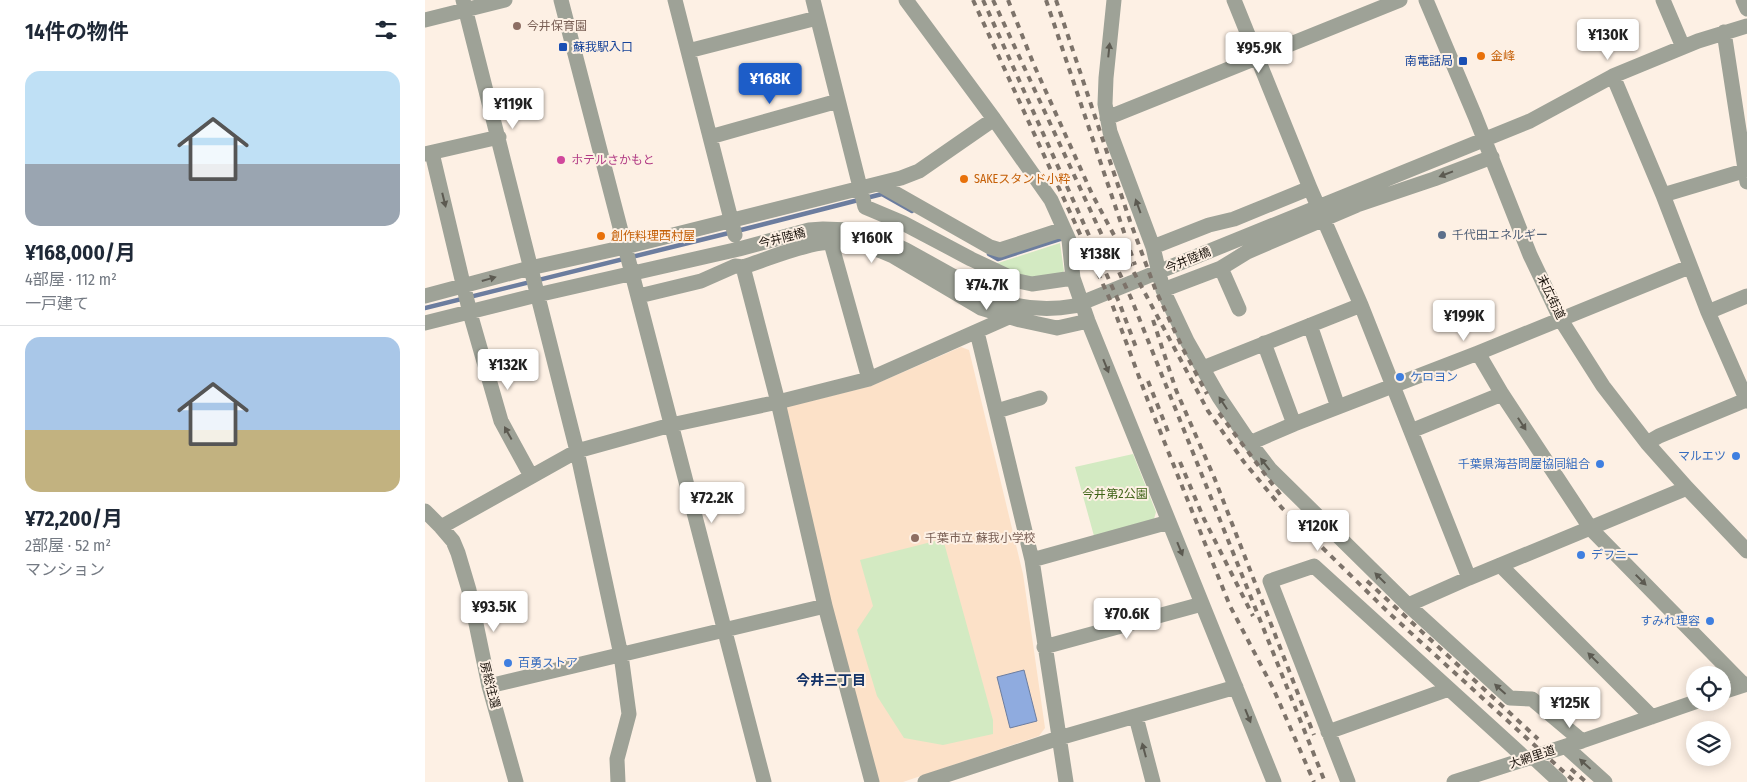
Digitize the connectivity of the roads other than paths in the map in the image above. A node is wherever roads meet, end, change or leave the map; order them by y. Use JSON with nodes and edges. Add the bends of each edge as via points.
{"nodes":[{"id":1,"x":505,"y":0,"type":"edge"},
{"id":2,"x":561,"y":0,"type":"edge"},
{"id":3,"x":675,"y":0,"type":"edge"},
{"id":4,"x":813,"y":0,"type":"edge"},
{"id":5,"x":906,"y":0,"type":"edge"},
{"id":6,"x":1114,"y":0,"type":"edge"},
{"id":7,"x":1234,"y":0,"type":"edge"},
{"id":8,"x":1400,"y":0,"type":"edge"},
{"id":9,"x":1426,"y":0,"type":"edge"},
{"id":10,"x":1663,"y":0,"type":"edge"},
{"id":11,"x":1743,"y":0,"type":"edge"},
{"id":12,"x":465,"y":5,"type":"edge"},
{"id":13,"x":1747,"y":9,"type":"edge"},
{"id":14,"x":817,"y":18,"type":"junction"},
{"id":15,"x":425,"y":20,"type":"edge"},
{"id":16,"x":1747,"y":26,"type":"edge"},
{"id":17,"x":1724,"y":32,"type":"junction"},
{"id":18,"x":1683,"y":47,"type":"junction"},
{"id":19,"x":688,"y":51,"type":"junction"},
{"id":20,"x":1257,"y":58,"type":"junction"},
{"id":21,"x":1613,"y":76,"type":"junction"},
{"id":22,"x":838,"y":101,"type":"junction"},
{"id":23,"x":1740,"y":102,"type":"edge"},
{"id":24,"x":1107,"y":118,"type":"junction"},
{"id":25,"x":994,"y":119,"type":"junction"},
{"id":26,"x":499,"y":137,"type":"junction"},
{"id":27,"x":711,"y":137,"type":"junction"},
{"id":28,"x":1484,"y":140,"type":"junction"},
{"id":29,"x":429,"y":154,"type":"edge"},
{"id":30,"x":1492,"y":157,"type":"junction"},
{"id":31,"x":1746,"y":174,"type":"edge"},
{"id":32,"x":879,"y":184,"type":"junction"},
{"id":33,"x":859,"y":188,"type":"junction"},
{"id":34,"x":1310,"y":188,"type":"junction"},
{"id":35,"x":1663,"y":195,"type":"junction"},
{"id":36,"x":926,"y":212,"type":"junction"},
{"id":37,"x":1324,"y":218,"type":"junction"},
{"id":38,"x":903,"y":223,"type":"junction"},
{"id":39,"x":1064,"y":229,"type":"junction"},
{"id":40,"x":735,"y":233,"type":"junction"},
{"id":41,"x":981,"y":242,"type":"junction"},
{"id":42,"x":831,"y":243,"type":"junction"},
{"id":43,"x":1153,"y":247,"type":"junction"},
{"id":44,"x":625,"y":248,"type":"junction"},
{"id":45,"x":971,"y":259,"type":"junction"},
{"id":46,"x":1225,"y":263,"type":"junction"},
{"id":47,"x":743,"y":267,"type":"junction"},
{"id":48,"x":1689,"y":267,"type":"junction"},
{"id":49,"x":530,"y":268,"type":"junction"},
{"id":50,"x":632,"y":273,"type":"junction"},
{"id":51,"x":1073,"y":278,"type":"junction"},
{"id":52,"x":463,"y":287,"type":"junction"},
{"id":53,"x":1163,"y":290,"type":"junction"},
{"id":54,"x":537,"y":295,"type":"junction"},
{"id":55,"x":425,"y":296,"type":"edge"},
{"id":56,"x":639,"y":296,"type":"junction"},
{"id":57,"x":1747,"y":296,"type":"edge"},
{"id":58,"x":1361,"y":305,"type":"junction"},
{"id":59,"x":1239,"y":309,"type":"dead end"},
{"id":60,"x":1707,"y":312,"type":"junction"},
{"id":61,"x":470,"y":313,"type":"junction"},
{"id":62,"x":1009,"y":317,"type":"junction"},
{"id":63,"x":1561,"y":320,"type":"junction"},
{"id":64,"x":1088,"y":321,"type":"junction"},
{"id":65,"x":425,"y":323,"type":"edge"},
{"id":66,"x":1310,"y":326,"type":"junction"},
{"id":67,"x":977,"y":332,"type":"junction"},
{"id":68,"x":1264,"y":344,"type":"junction"},
{"id":69,"x":1478,"y":352,"type":"junction"},
{"id":70,"x":1203,"y":368,"type":"junction"},
{"id":71,"x":869,"y":379,"type":"junction"},
{"id":72,"x":1392,"y":386,"type":"junction"},
{"id":73,"x":1502,"y":394,"type":"junction"},
{"id":74,"x":1039,"y":398,"type":"dead end"},
{"id":75,"x":1747,"y":401,"type":"edge"},
{"id":76,"x":778,"y":402,"type":"junction"},
{"id":77,"x":1338,"y":407,"type":"junction"},
{"id":78,"x":997,"y":411,"type":"junction"},
{"id":79,"x":1294,"y":424,"type":"junction"},
{"id":80,"x":671,"y":425,"type":"junction"},
{"id":81,"x":1411,"y":431,"type":"junction"},
{"id":82,"x":1250,"y":443,"type":"junction"},
{"id":83,"x":1647,"y":443,"type":"junction"},
{"id":84,"x":577,"y":451,"type":"junction"},
{"id":85,"x":531,"y":476,"type":"junction"},
{"id":86,"x":1687,"y":488,"type":"junction"},
{"id":87,"x":425,"y":511,"type":"edge"},
{"id":88,"x":1169,"y":522,"type":"junction"},
{"id":89,"x":441,"y":527,"type":"junction"},
{"id":90,"x":1591,"y":529,"type":"junction"},
{"id":91,"x":1747,"y":550,"type":"edge"},
{"id":92,"x":1031,"y":560,"type":"junction"},
{"id":93,"x":1500,"y":566,"type":"junction"},
{"id":94,"x":1469,"y":578,"type":"junction"},
{"id":95,"x":1202,"y":604,"type":"junction"},
{"id":96,"x":1408,"y":605,"type":"junction"},
{"id":97,"x":825,"y":606,"type":"junction"},
{"id":98,"x":725,"y":631,"type":"junction"},
{"id":99,"x":1044,"y":647,"type":"junction"},
{"id":100,"x":621,"y":655,"type":"junction"},
{"id":101,"x":1746,"y":684,"type":"edge"},
{"id":102,"x":489,"y":686,"type":"junction"},
{"id":103,"x":1236,"y":687,"type":"junction"},
{"id":104,"x":1449,"y":689,"type":"junction"},
{"id":105,"x":1731,"y":689,"type":"edge"},
{"id":106,"x":1686,"y":705,"type":"edge"},
{"id":107,"x":1136,"y":717,"type":"junction"},
{"id":108,"x":1652,"y":717,"type":"junction"},
{"id":109,"x":1329,"y":732,"type":"junction"},
{"id":110,"x":1059,"y":738,"type":"junction"},
{"id":111,"x":1583,"y":741,"type":"junction"},
{"id":112,"x":1565,"y":747,"type":"junction"},
{"id":113,"x":1529,"y":758,"type":"junction"},
{"id":114,"x":968,"y":775,"type":"edge"},
{"id":115,"x":516,"y":782,"type":"edge"},
{"id":116,"x":618,"y":782,"type":"edge"},
{"id":117,"x":764,"y":782,"type":"edge"},
{"id":118,"x":872,"y":782,"type":"edge"},
{"id":119,"x":925,"y":782,"type":"edge"},
{"id":120,"x":1066,"y":782,"type":"edge"},
{"id":121,"x":1153,"y":782,"type":"edge"},
{"id":122,"x":1274,"y":782,"type":"edge"},
{"id":123,"x":1348,"y":782,"type":"edge"},
{"id":124,"x":1454,"y":782,"type":"edge"},
{"id":125,"x":1560,"y":782,"type":"edge"},
{"id":126,"x":1605,"y":782,"type":"edge"}],
"edges":[{"from":1,"to":12,"type":"street"},
{"from":2,"to":44,"type":"street"},
{"from":3,"to":19,"type":"street"},
{"from":4,"to":14,"type":"street"},
{"from":5,"to":25,"type":"street"},
{"from":24,"to":6,"type":"street","one_way":true,"via":[[1106,78]]},
{"from":7,"to":20,"type":"street"},
{"from":8,"to":20,"type":"street"},
{"from":9,"to":28,"type":"street","name":"末広街道"},
{"from":10,"to":18,"type":"street"},
{"from":11,"to":13,"type":"street"},
{"from":12,"to":15,"type":"street"},
{"from":12,"to":26,"type":"street"},
{"from":14,"to":19,"type":"street"},
{"from":14,"to":22,"type":"street"},
{"from":16,"to":17,"type":"street","name":"今井陸橋"},
{"from":17,"to":18,"type":"street","name":"今井陸橋"},
{"from":17,"to":23,"type":"street"},
{"from":18,"to":21,"type":"street","name":"今井陸橋"},
{"from":19,"to":27,"type":"street"},
{"from":20,"to":24,"type":"street"},
{"from":20,"to":34,"type":"street"},
{"from":21,"to":28,"type":"street","name":"今井陸橋","via":[[1529,121]]},
{"from":21,"to":35,"type":"street"},
{"from":22,"to":27,"type":"street"},
{"from":22,"to":33,"type":"street"},
{"from":23,"to":31,"type":"street"},
{"from":43,"to":24,"type":"street","one_way":true},
{"from":25,"to":32,"type":"street","via":[[919,171]]},
{"from":25,"to":39,"type":"street","via":[[1044,188]]},
{"from":26,"to":29,"type":"street"},
{"from":26,"to":49,"type":"street"},
{"from":27,"to":40,"type":"street"},
{"from":28,"to":30,"type":"street","name":"末広街道"},
{"from":28,"to":40,"type":"street","name":"今井陸橋","via":[[1085,302],[1059,308],[1033,309],[1009,305],[879,237],[851,230]]},
{"from":29,"to":52,"type":"street","one_way":true},
{"from":30,"to":37,"type":"street","one_way":true},
{"from":30,"to":63,"type":"street","name":"末広街道","via":[[1530,255]]},
{"from":31,"to":35,"type":"street"},
{"from":32,"to":33,"type":"street"},
{"from":32,"to":36,"type":"street"},
{"from":33,"to":38,"type":"street","via":[[865,208]]},
{"from":33,"to":40,"type":"street"},
{"from":34,"to":37,"type":"street"},
{"from":34,"to":43,"type":"street","via":[[1215,227]]},
{"from":35,"to":48,"type":"street"},
{"from":36,"to":38,"type":"street"},
{"from":36,"to":41,"type":"street"},
{"from":37,"to":46,"type":"street"},
{"from":37,"to":58,"type":"street"},
{"from":38,"to":45,"type":"street"},
{"from":39,"to":41,"type":"street","via":[[1000,250]]},
{"from":39,"to":51,"type":"street","via":[[1069,240]]},
{"from":40,"to":44,"type":"street"},
{"from":40,"to":50,"type":"street"},
{"from":41,"to":45,"type":"street"},
{"from":42,"to":47,"type":"street","via":[[809,246]]},
{"from":42,"to":62,"type":"street","via":[[859,245],[884,252],[981,308]]},
{"from":42,"to":71,"type":"street"},
{"from":43,"to":53,"type":"street"},
{"from":44,"to":49,"type":"street"},
{"from":44,"to":50,"type":"street"},
{"from":45,"to":51,"type":"street","via":[[1031,284],[1044,286]]},
{"from":46,"to":53,"type":"street"},
{"from":46,"to":59,"type":"street"},
{"from":47,"to":56,"type":"street","via":[[735,266],[701,281]]},
{"from":47,"to":76,"type":"street"},
{"from":48,"to":60,"type":"street"},
{"from":48,"to":63,"type":"street"},
{"from":52,"to":49,"type":"street","one_way":true},
{"from":49,"to":54,"type":"street"},
{"from":50,"to":54,"type":"street"},
{"from":50,"to":56,"type":"street"},
{"from":51,"to":64,"type":"street"},
{"from":52,"to":55,"type":"street"},
{"from":52,"to":61,"type":"street"},
{"from":53,"to":70,"type":"street"},
{"from":54,"to":61,"type":"street"},
{"from":54,"to":84,"type":"street"},
{"from":56,"to":80,"type":"street"},
{"from":57,"to":60,"type":"street"},
{"from":58,"to":66,"type":"street"},
{"from":58,"to":72,"type":"street"},
{"from":60,"to":75,"type":"street"},
{"from":61,"to":65,"type":"street"},
{"from":85,"to":61,"type":"street","one_way":true,"via":[[501,421]]},
{"from":62,"to":64,"type":"street","via":[[1068,326]]},
{"from":62,"to":67,"type":"street"},
{"from":63,"to":69,"type":"street"},
{"from":63,"to":83,"type":"street","name":"末広街道","via":[[1603,386]]},
{"from":64,"to":88,"type":"street","one_way":true},
{"from":66,"to":68,"type":"street"},
{"from":66,"to":77,"type":"street"},
{"from":67,"to":71,"type":"street"},
{"from":67,"to":78,"type":"street"},
{"from":68,"to":70,"type":"street"},
{"from":68,"to":79,"type":"street"},
{"from":69,"to":72,"type":"street"},
{"from":69,"to":73,"type":"street"},
{"from":82,"to":70,"type":"street","one_way":true},
{"from":71,"to":76,"type":"street"},
{"from":72,"to":77,"type":"street"},
{"from":72,"to":81,"type":"street"},
{"from":73,"to":81,"type":"street"},
{"from":73,"to":90,"type":"street","one_way":true},
{"from":74,"to":78,"type":"street"},
{"from":75,"to":83,"type":"street"},
{"from":76,"to":80,"type":"street"},
{"from":76,"to":97,"type":"street"},
{"from":77,"to":79,"type":"street"},
{"from":78,"to":92,"type":"street"},
{"from":79,"to":82,"type":"street"},
{"from":80,"to":84,"type":"street"},
{"from":80,"to":98,"type":"street"},
{"from":81,"to":94,"type":"street"},
{"from":96,"to":82,"type":"street","one_way":true,"via":[[1270,470]]},
{"from":83,"to":86,"type":"street","name":"末広街道"},
{"from":84,"to":85,"type":"street"},
{"from":84,"to":100,"type":"street"},
{"from":85,"to":89,"type":"street"},
{"from":86,"to":90,"type":"street"},
{"from":86,"to":91,"type":"street","name":"末広街道"},
{"from":87,"to":89,"type":"street","name":"房総往還"},
{"from":88,"to":92,"type":"street"},
{"from":88,"to":95,"type":"street","one_way":true},
{"from":89,"to":102,"type":"street","name":"房総往還","via":[[458,553]]},
{"from":90,"to":93,"type":"street"},
{"from":90,"to":101,"type":"street","one_way":true},
{"from":92,"to":99,"type":"street"},
{"from":93,"to":94,"type":"street"},
{"from":108,"to":93,"type":"street","one_way":true},
{"from":94,"to":96,"type":"street"},
{"from":95,"to":99,"type":"street"},
{"from":95,"to":103,"type":"street"},
{"from":111,"to":96,"type":"street","one_way":true,"via":[[1532,699],[1510,698]]},
{"from":97,"to":98,"type":"street"},
{"from":97,"to":118,"type":"street"},
{"from":98,"to":100,"type":"street"},
{"from":98,"to":117,"type":"street"},
{"from":99,"to":110,"type":"street"},
{"from":100,"to":102,"type":"street"},
{"from":100,"to":116,"type":"street","via":[[629,714],[617,759]]},
{"from":101,"to":105,"type":"street"},
{"from":102,"to":115,"type":"street","name":"房総往還"},
{"from":103,"to":107,"type":"street"},
{"from":103,"to":122,"type":"street","one_way":true},
{"from":104,"to":109,"type":"street"},
{"from":104,"to":109,"type":"street","via":[[1314,566],[1270,581]]},
{"from":104,"to":113,"type":"street"},
{"from":106,"to":108,"type":"street","name":"大網里道"},
{"from":107,"to":110,"type":"street"},
{"from":121,"to":107,"type":"street","one_way":true},
{"from":108,"to":111,"type":"street","name":"大網里道"},
{"from":109,"to":123,"type":"street"},
{"from":110,"to":114,"type":"street"},
{"from":110,"to":120,"type":"street"},
{"from":111,"to":112,"type":"street","name":"大網里道"},
{"from":112,"to":113,"type":"street","name":"大網里道"},
{"from":126,"to":112,"type":"street","one_way":true},
{"from":113,"to":124,"type":"street","name":"大網里道"},
{"from":113,"to":125,"type":"street"},
{"from":114,"to":119,"type":"street"}]}
